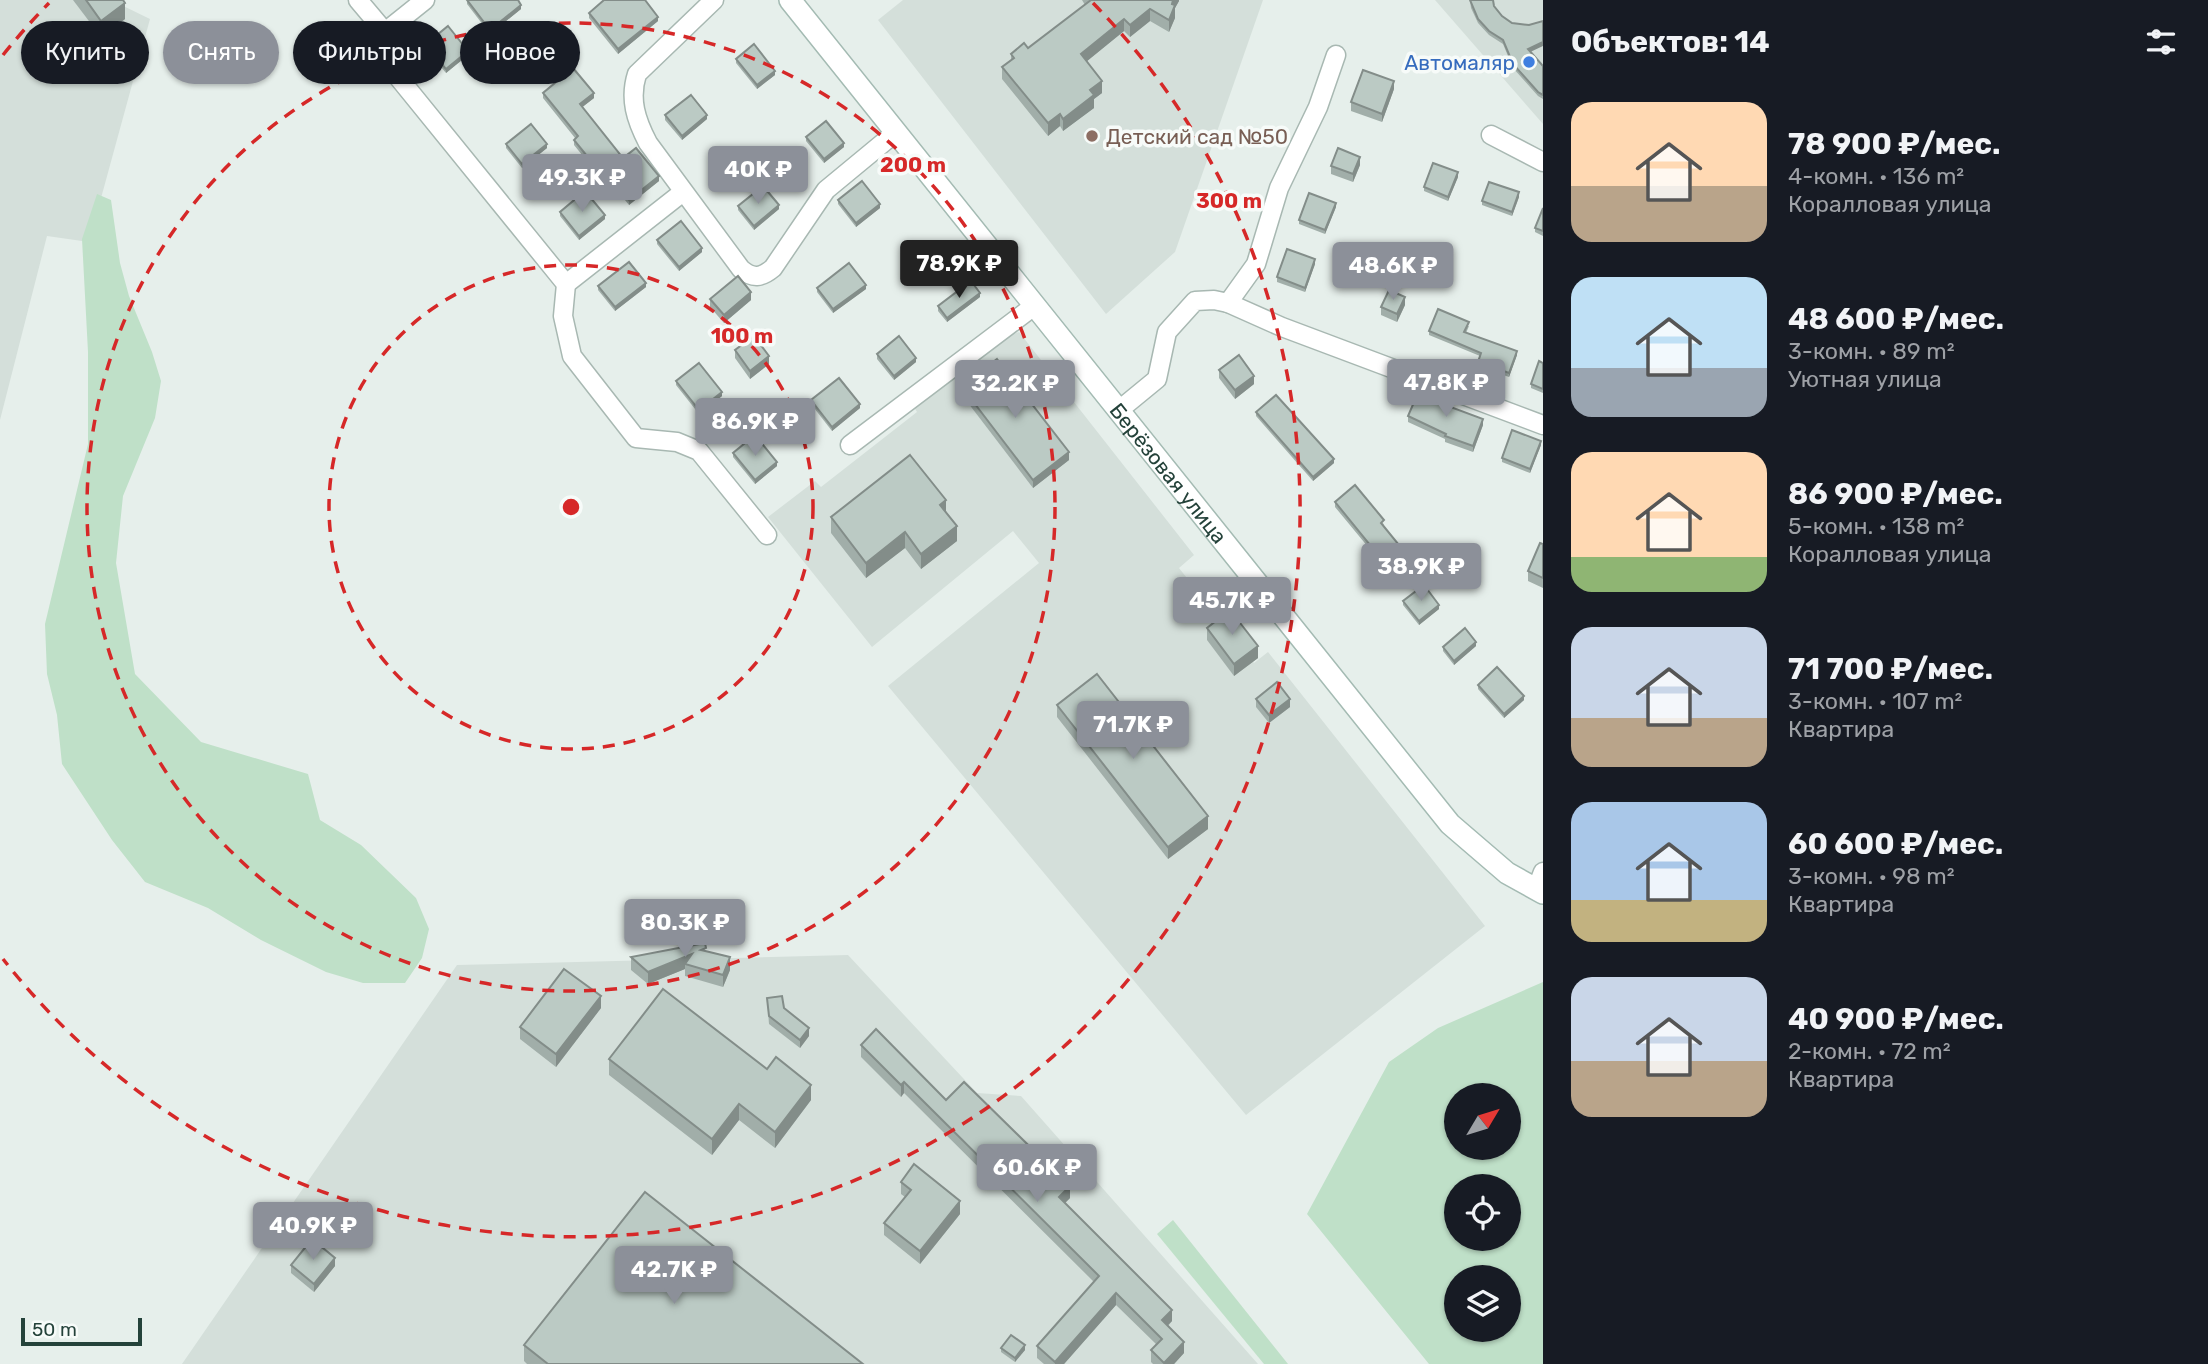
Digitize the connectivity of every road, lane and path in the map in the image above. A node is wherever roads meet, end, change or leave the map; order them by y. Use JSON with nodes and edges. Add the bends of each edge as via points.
{"nodes":[{"id":1,"x":358,"y":0,"type":"edge"},
{"id":2,"x":425,"y":0,"type":"edge"},
{"id":3,"x":714,"y":0,"type":"edge"},
{"id":4,"x":790,"y":0,"type":"edge"},
{"id":5,"x":375,"y":21,"type":"edge"},
{"id":6,"x":398,"y":21,"type":"edge"},
{"id":7,"x":1336,"y":55,"type":"dead end"},
{"id":8,"x":404,"y":84,"type":"edge"},
{"id":9,"x":895,"y":133,"type":"junction"},
{"id":10,"x":1491,"y":135,"type":"dead end"},
{"id":11,"x":1543,"y":162,"type":"edge"},
{"id":12,"x":683,"y":192,"type":"junction"},
{"id":13,"x":566,"y":284,"type":"junction"},
{"id":14,"x":1228,"y":303,"type":"junction"},
{"id":15,"x":1034,"y":306,"type":"junction"},
{"id":16,"x":1118,"y":411,"type":"junction"},
{"id":17,"x":1543,"y":425,"type":"edge"},
{"id":18,"x":850,"y":445,"type":"dead end"},
{"id":19,"x":767,"y":535,"type":"dead end"},
{"id":20,"x":1541,"y":885,"type":"edge"}],
"edges":[{"from":1,"to":5,"type":"street"},
{"from":2,"to":6,"type":"street"},
{"from":3,"to":12,"type":"street","via":[[637,74],[633,88],[638,124]]},
{"from":4,"to":9,"type":"main road"},
{"from":7,"to":14,"type":"street","via":[[1318,107],[1279,188],[1256,264]]},
{"from":8,"to":13,"type":"street"},
{"from":9,"to":12,"type":"street","via":[[825,190],[765,275],[748,275],[741,269]]},
{"from":9,"to":15,"type":"main road"},
{"from":10,"to":11,"type":"street"},
{"from":12,"to":13,"type":"street"},
{"from":13,"to":19,"type":"street","via":[[563,316],[572,356],[615,412],[636,438],[677,442],[699,451]]},
{"from":14,"to":16,"type":"street","name":"Берёзовая улица","via":[[1195,301],[1167,332],[1157,379]]},
{"from":14,"to":17,"type":"street"},
{"from":15,"to":16,"type":"main road"},
{"from":15,"to":18,"type":"street"},
{"from":16,"to":20,"type":"main road","name":"Берёзовая улица","via":[[1450,824],[1507,873]]}]}
